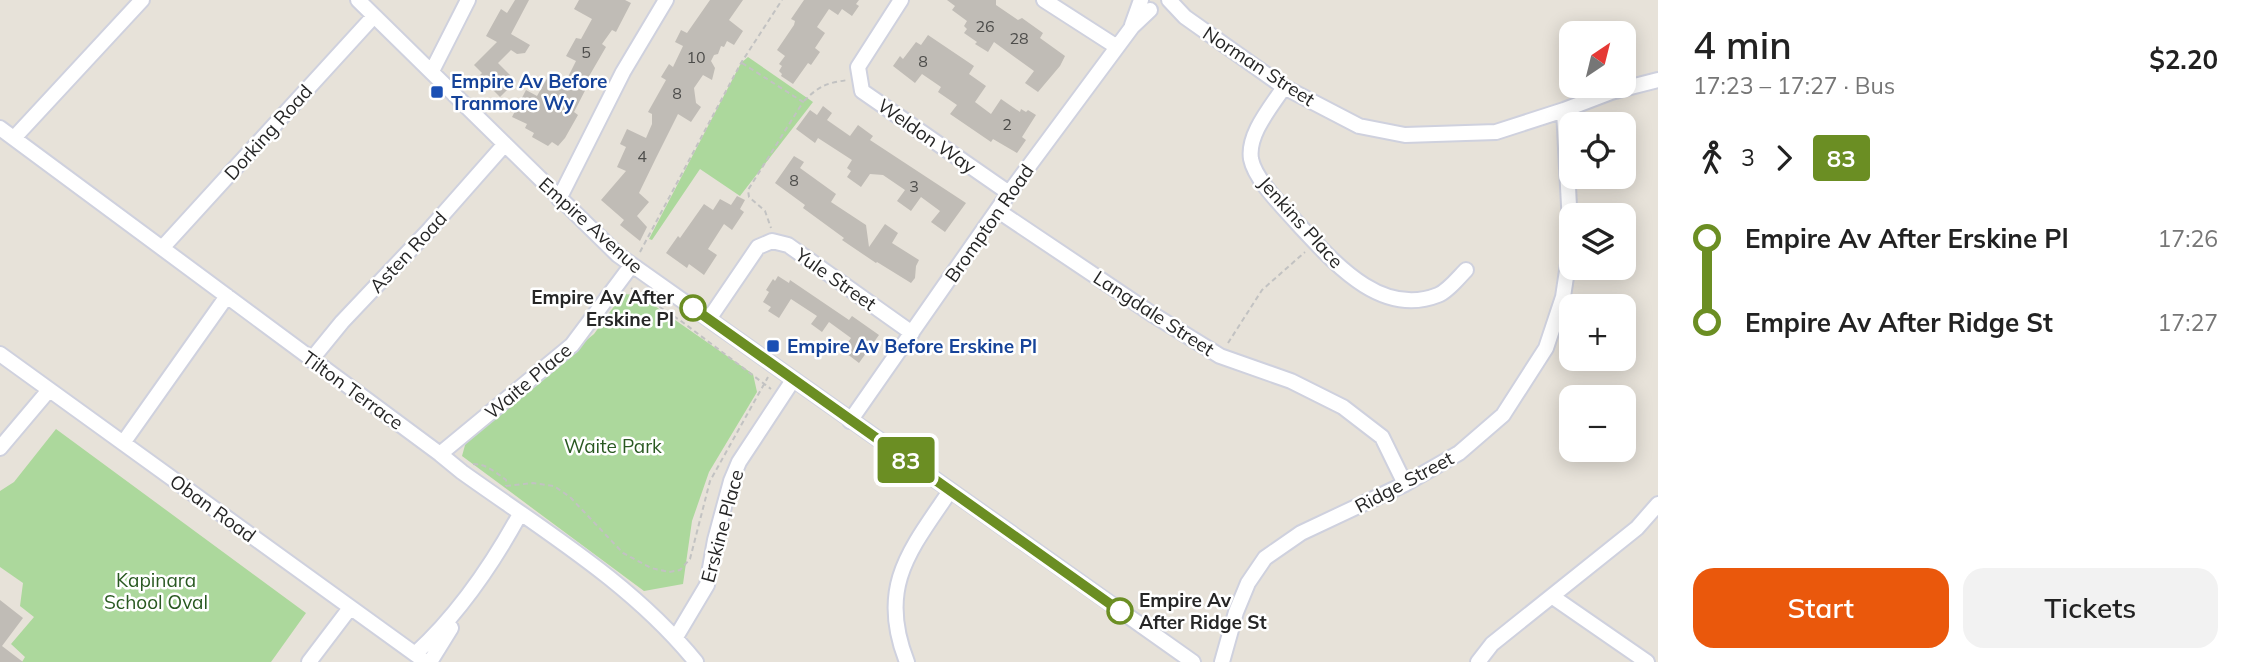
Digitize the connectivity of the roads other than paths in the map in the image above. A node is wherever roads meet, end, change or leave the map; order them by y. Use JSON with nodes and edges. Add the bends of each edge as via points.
{"nodes":[{"id":1,"x":142,"y":0,"type":"edge"},
{"id":2,"x":358,"y":0,"type":"edge"},
{"id":3,"x":468,"y":0,"type":"edge"},
{"id":4,"x":667,"y":0,"type":"edge"},
{"id":5,"x":901,"y":0,"type":"edge"},
{"id":6,"x":1044,"y":0,"type":"edge"},
{"id":7,"x":1154,"y":3,"type":"edge"},
{"id":8,"x":373,"y":16,"type":"junction"},
{"id":9,"x":1117,"y":47,"type":"junction"},
{"id":10,"x":432,"y":71,"type":"junction"},
{"id":11,"x":1658,"y":79,"type":"edge"},
{"id":12,"x":1284,"y":87,"type":"junction"},
{"id":13,"x":1564,"y":110,"type":"junction"},
{"id":14,"x":0,"y":128,"type":"edge"},
{"id":15,"x":14,"y":138,"type":"junction"},
{"id":16,"x":505,"y":144,"type":"junction"},
{"id":17,"x":1009,"y":192,"type":"junction"},
{"id":18,"x":559,"y":199,"type":"junction"},
{"id":19,"x":997,"y":209,"type":"junction"},
{"id":20,"x":163,"y":247,"type":"junction"},
{"id":21,"x":631,"y":266,"type":"junction"},
{"id":22,"x":1466,"y":270,"type":"dead end"},
{"id":23,"x":228,"y":296,"type":"junction"},
{"id":24,"x":709,"y":319,"type":"junction"},
{"id":25,"x":912,"y":333,"type":"junction"},
{"id":26,"x":0,"y":354,"type":"edge"},
{"id":27,"x":311,"y":360,"type":"junction"},
{"id":28,"x":793,"y":380,"type":"junction"},
{"id":29,"x":49,"y":390,"type":"junction"},
{"id":30,"x":850,"y":421,"type":"junction"},
{"id":31,"x":123,"y":443,"type":"junction"},
{"id":32,"x":0,"y":448,"type":"edge"},
{"id":33,"x":440,"y":454,"type":"junction"},
{"id":34,"x":1405,"y":484,"type":"junction"},
{"id":35,"x":950,"y":491,"type":"junction"},
{"id":36,"x":1658,"y":505,"type":"edge"},
{"id":37,"x":520,"y":514,"type":"junction"},
{"id":38,"x":534,"y":523,"type":"junction"},
{"id":39,"x":1553,"y":597,"type":"junction"},
{"id":40,"x":350,"y":608,"type":"junction"},
{"id":41,"x":676,"y":637,"type":"junction"},
{"id":42,"x":424,"y":659,"type":"edge"},
{"id":43,"x":309,"y":662,"type":"edge"},
{"id":44,"x":696,"y":662,"type":"edge"},
{"id":45,"x":907,"y":662,"type":"edge"},
{"id":46,"x":1193,"y":662,"type":"edge"},
{"id":47,"x":1222,"y":662,"type":"edge"},
{"id":48,"x":1478,"y":662,"type":"edge"},
{"id":49,"x":1647,"y":662,"type":"edge"}],
"edges":[{"from":1,"to":15,"type":"street"},
{"from":2,"to":8,"type":"street","name":"Empire Avenue"},
{"from":3,"to":10,"type":"street"},
{"from":4,"to":18,"type":"street","via":[[623,72]]},
{"from":5,"to":17,"type":"street","name":"Weldon Way","via":[[858,67],[862,91]]},
{"from":6,"to":9,"type":"street"},
{"from":7,"to":9,"type":"street","name":"Brompton Road"},
{"from":7,"to":12,"type":"street","name":"Norman Street","via":[[1185,17]]},
{"from":8,"to":10,"type":"street","name":"Empire Avenue"},
{"from":8,"to":20,"type":"street","name":"Dorking Road"},
{"from":9,"to":17,"type":"street","name":"Brompton Road"},
{"from":10,"to":16,"type":"street","name":"Empire Avenue"},
{"from":11,"to":13,"type":"street","name":"Norman Street"},
{"from":12,"to":13,"type":"street","name":"Norman Street","via":[[1359,126],[1405,135],[1496,132]]},
{"from":12,"to":22,"type":"street","name":"Jenkins Place","via":[[1254,137],[1251,158],[1258,176],[1315,242],[1348,275],[1379,294],[1414,300],[1440,295]]},
{"from":13,"to":34,"type":"street","name":"Ridge Street","via":[[1571,244],[1563,298],[1546,348],[1503,415],[1459,453]]},
{"from":14,"to":15,"type":"street","name":"Tilton Terrace"},
{"from":15,"to":20,"type":"street","name":"Tilton Terrace"},
{"from":16,"to":18,"type":"street","name":"Empire Avenue"},
{"from":16,"to":27,"type":"street","name":"Asten Road"},
{"from":17,"to":19,"type":"street","name":"Brompton Road"},
{"from":18,"to":21,"type":"street","name":"Empire Avenue"},
{"from":19,"to":25,"type":"street","name":"Brompton Road"},
{"from":19,"to":34,"type":"street","name":"Langdale Street","via":[[1220,356],[1291,381],[1343,407],[1382,437]]},
{"from":20,"to":23,"type":"street","name":"Tilton Terrace"},
{"from":21,"to":24,"type":"street","name":"Empire Avenue"},
{"from":21,"to":33,"type":"street","name":"Waite Place","via":[[572,345]]},
{"from":23,"to":27,"type":"street","name":"Tilton Terrace"},
{"from":23,"to":31,"type":"street"},
{"from":24,"to":25,"type":"street","name":"Yule Street","via":[[758,247],[772,241],[788,245]]},
{"from":24,"to":28,"type":"street","name":"Empire Avenue"},
{"from":25,"to":30,"type":"street","name":"Brompton Road"},
{"from":26,"to":29,"type":"street","name":"Oban Road"},
{"from":27,"to":33,"type":"street","name":"Tilton Terrace"},
{"from":28,"to":30,"type":"street","name":"Empire Avenue"},
{"from":28,"to":41,"type":"street","name":"Erskine Place","via":[[735,471],[707,585]]},
{"from":29,"to":31,"type":"street","name":"Oban Road"},
{"from":29,"to":32,"type":"street"},
{"from":30,"to":35,"type":"street","name":"Empire Avenue"},
{"from":31,"to":40,"type":"street","name":"Oban Road"},
{"from":33,"to":37,"type":"street","name":"Tilton Terrace"},
{"from":34,"to":47,"type":"street","name":"Ridge Street","via":[[1301,534],[1265,558],[1236,612]]},
{"from":35,"to":45,"type":"street","via":[[906,557],[900,577],[896,613]]},
{"from":35,"to":46,"type":"street","name":"Empire Avenue"},
{"from":36,"to":39,"type":"street"},
{"from":37,"to":38,"type":"street","name":"Tilton Terrace"},
{"from":37,"to":42,"type":"street","via":[[494,558],[433,637]]},
{"from":38,"to":41,"type":"street","name":"Tilton Terrace","via":[[622,588]]},
{"from":38,"to":42,"type":"street","via":[[514,541],[435,652]]},
{"from":39,"to":48,"type":"street","via":[[1492,645]]},
{"from":39,"to":49,"type":"street"},
{"from":40,"to":42,"type":"street","name":"Oban Road"},
{"from":40,"to":43,"type":"street"},
{"from":41,"to":44,"type":"street","name":"Tilton Terrace"}]}
